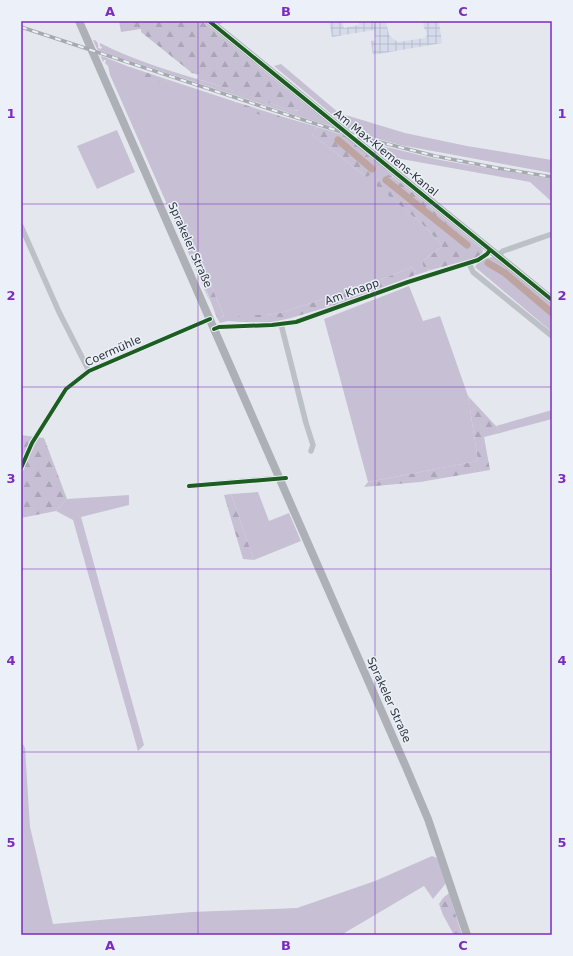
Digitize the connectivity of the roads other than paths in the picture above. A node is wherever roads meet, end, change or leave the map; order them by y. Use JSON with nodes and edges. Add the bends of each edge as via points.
{"nodes":[{"id":1,"x":79,"y":21,"type":"edge"},
{"id":2,"x":213,"y":22,"type":"edge"},
{"id":3,"x":21,"y":226,"type":"edge"},
{"id":4,"x":552,"y":234,"type":"edge"},
{"id":5,"x":490,"y":250,"type":"junction"},
{"id":6,"x":498,"y":256,"type":"junction"},
{"id":7,"x":469,"y":263,"type":"junction"},
{"id":8,"x":552,"y":300,"type":"edge"},
{"id":9,"x":210,"y":319,"type":"junction"},
{"id":10,"x":281,"y":324,"type":"junction"},
{"id":11,"x":214,"y":329,"type":"junction"},
{"id":12,"x":552,"y":336,"type":"edge"},
{"id":13,"x":89,"y":371,"type":"junction"},
{"id":14,"x":311,"y":451,"type":"dead end"},
{"id":15,"x":21,"y":468,"type":"edge"},
{"id":16,"x":280,"y":478,"type":"junction"},
{"id":17,"x":189,"y":486,"type":"dead end"},
{"id":18,"x":467,"y":935,"type":"edge"}],
"edges":[{"from":1,"to":9,"type":"main road","name":"Sprakeler Straße"},
{"from":2,"to":5,"type":"main road","name":"Am Max-Klemens-Kanal"},
{"from":3,"to":13,"type":"street","name":"Coermühle","via":[[59,312]]},
{"from":4,"to":6,"type":"street","via":[[503,251]]},
{"from":5,"to":6,"type":"main road","name":"Am Max-Klemens-Kanal"},
{"from":5,"to":7,"type":"street","name":"Am Knapp","via":[[478,260]]},
{"from":6,"to":8,"type":"main road","name":"Am Max-Klemens-Kanal"},
{"from":7,"to":10,"type":"street","name":"Am Knapp","via":[[302,320]]},
{"from":7,"to":12,"type":"street","via":[[473,272]]},
{"from":9,"to":11,"type":"main road","name":"Sprakeler Straße"},
{"from":9,"to":13,"type":"street","name":"Coermühle"},
{"from":10,"to":11,"type":"street","name":"Am Knapp"},
{"from":10,"to":14,"type":"street","via":[[313,445]]},
{"from":11,"to":16,"type":"main road","name":"Sprakeler Straße"},
{"from":13,"to":15,"type":"street","name":"Coermühle","via":[[66,389],[32,443]]},
{"from":16,"to":17,"type":"street"},
{"from":16,"to":18,"type":"main road","name":"Sprakeler Straße","via":[[428,819]]}]}
